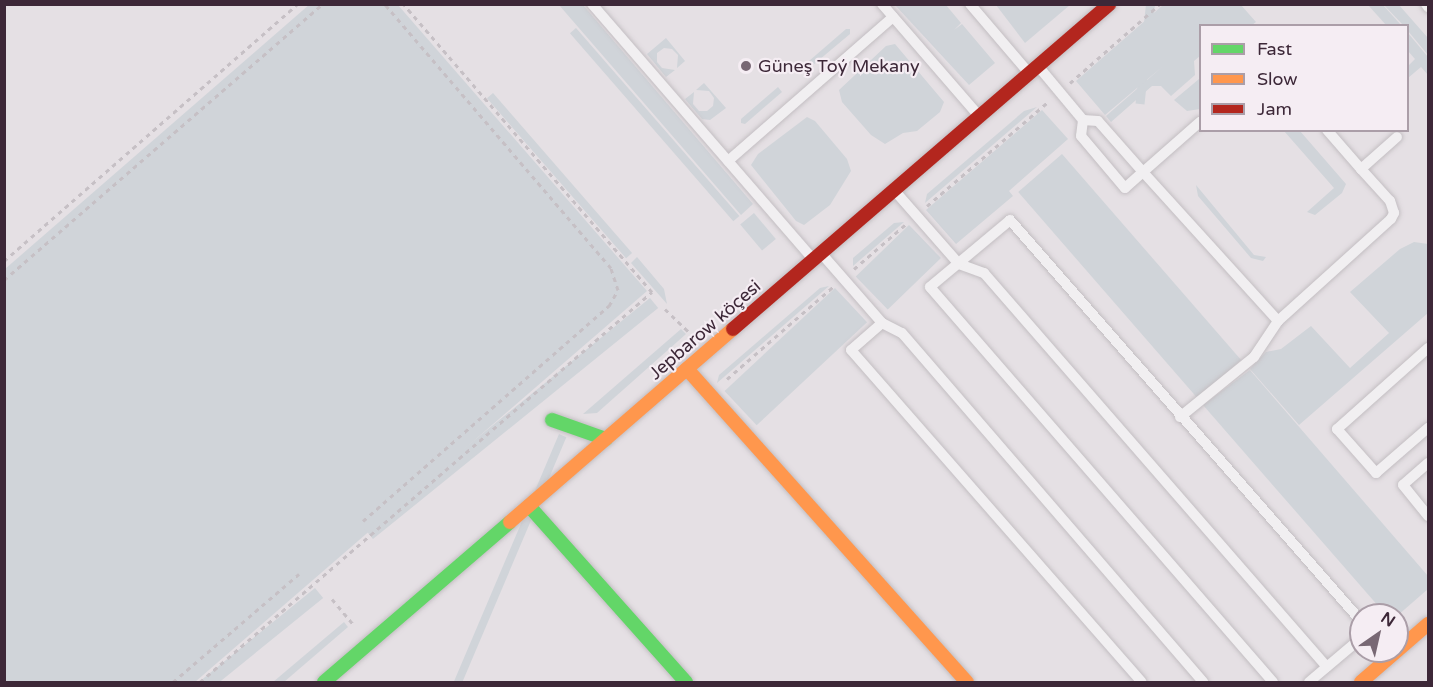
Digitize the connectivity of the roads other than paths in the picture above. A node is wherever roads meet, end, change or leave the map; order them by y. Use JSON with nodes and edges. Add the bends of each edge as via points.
{"nodes":[{"id":1,"x":592,"y":4,"type":"edge"},
{"id":2,"x":882,"y":4,"type":"edge"},
{"id":3,"x":970,"y":4,"type":"edge"},
{"id":4,"x":1109,"y":4,"type":"edge"},
{"id":5,"x":893,"y":17,"type":"junction"},
{"id":6,"x":1034,"y":70,"type":"junction"},
{"id":7,"x":980,"y":117,"type":"junction"},
{"id":8,"x":1083,"y":120,"type":"junction"},
{"id":9,"x":1199,"y":123,"type":"edge"},
{"id":10,"x":1329,"y":132,"type":"edge"},
{"id":11,"x":1397,"y":137,"type":"dead end"},
{"id":12,"x":728,"y":161,"type":"junction"},
{"id":13,"x":1361,"y":169,"type":"junction"},
{"id":14,"x":1143,"y":172,"type":"junction"},
{"id":15,"x":894,"y":190,"type":"junction"},
{"id":16,"x":817,"y":256,"type":"junction"},
{"id":17,"x":959,"y":264,"type":"junction"},
{"id":18,"x":1278,"y":321,"type":"junction"},
{"id":19,"x":882,"y":322,"type":"junction"},
{"id":20,"x":1428,"y":348,"type":"edge"},
{"id":21,"x":687,"y":369,"type":"junction"},
{"id":22,"x":1180,"y":417,"type":"junction"},
{"id":23,"x":552,"y":420,"type":"dead end"},
{"id":24,"x":1428,"y":428,"type":"edge"},
{"id":25,"x":606,"y":439,"type":"junction"},
{"id":26,"x":1428,"y":463,"type":"edge"},
{"id":27,"x":529,"y":506,"type":"junction"},
{"id":28,"x":1428,"y":516,"type":"edge"},
{"id":29,"x":1349,"y":607,"type":"edge"},
{"id":30,"x":1428,"y":624,"type":"edge"},
{"id":31,"x":1349,"y":648,"type":"edge"},
{"id":32,"x":1327,"y":667,"type":"junction"},
{"id":33,"x":324,"y":682,"type":"edge"},
{"id":34,"x":686,"y":682,"type":"edge"},
{"id":35,"x":967,"y":682,"type":"edge"},
{"id":36,"x":1142,"y":682,"type":"edge"},
{"id":37,"x":1203,"y":682,"type":"edge"},
{"id":38,"x":1273,"y":682,"type":"edge"},
{"id":39,"x":1309,"y":682,"type":"edge"},
{"id":40,"x":1361,"y":682,"type":"edge"}],
"edges":[{"from":1,"to":12,"type":"lane"},
{"from":2,"to":5,"type":"lane"},
{"from":3,"to":6,"type":"lane"},
{"from":4,"to":6,"type":"street","name":"Jepbarow köçesi"},
{"from":5,"to":7,"type":"lane"},
{"from":5,"to":12,"type":"lane"},
{"from":6,"to":7,"type":"street","name":"Jepbarow köçesi"},
{"from":6,"to":8,"type":"lane","via":[[1060,92]]},
{"from":7,"to":15,"type":"street","name":"Jepbarow köçesi"},
{"from":8,"to":14,"type":"lane","via":[[1098,121]]},
{"from":8,"to":14,"type":"lane","via":[[1081,136],[1125,188]]},
{"from":9,"to":14,"type":"lane"},
{"from":10,"to":13,"type":"lane"},
{"from":11,"to":13,"type":"lane"},
{"from":12,"to":16,"type":"lane"},
{"from":13,"to":18,"type":"lane","via":[[1390,201],[1394,213],[1391,219]]},
{"from":14,"to":18,"type":"lane"},
{"from":15,"to":16,"type":"street","name":"Jepbarow köçesi"},
{"from":15,"to":17,"type":"lane"},
{"from":16,"to":19,"type":"lane","via":[[843,278]]},
{"from":16,"to":21,"type":"street","name":"Jepbarow köçesi"},
{"from":17,"to":22,"type":"lane","via":[[1010,220]]},
{"from":17,"to":32,"type":"lane","via":[[984,273]]},
{"from":17,"to":38,"type":"lane","via":[[930,287]]},
{"from":18,"to":22,"type":"lane","via":[[1254,357]]},
{"from":19,"to":36,"type":"lane","via":[[851,350]]},
{"from":19,"to":37,"type":"lane","via":[[902,333]]},
{"from":20,"to":24,"type":"lane","via":[[1337,429],[1376,473]]},
{"from":21,"to":25,"type":"street","name":"Jepbarow köçesi"},
{"from":21,"to":35,"type":"street"},
{"from":22,"to":29,"type":"lane"},
{"from":23,"to":25,"type":"street"},
{"from":25,"to":27,"type":"street","name":"Jepbarow köçesi"},
{"from":26,"to":28,"type":"lane","via":[[1403,485]]},
{"from":27,"to":33,"type":"street","name":"Jepbarow köçesi"},
{"from":27,"to":34,"type":"street"},
{"from":30,"to":40,"type":"street"},
{"from":31,"to":32,"type":"lane"},
{"from":32,"to":39,"type":"lane"}]}
